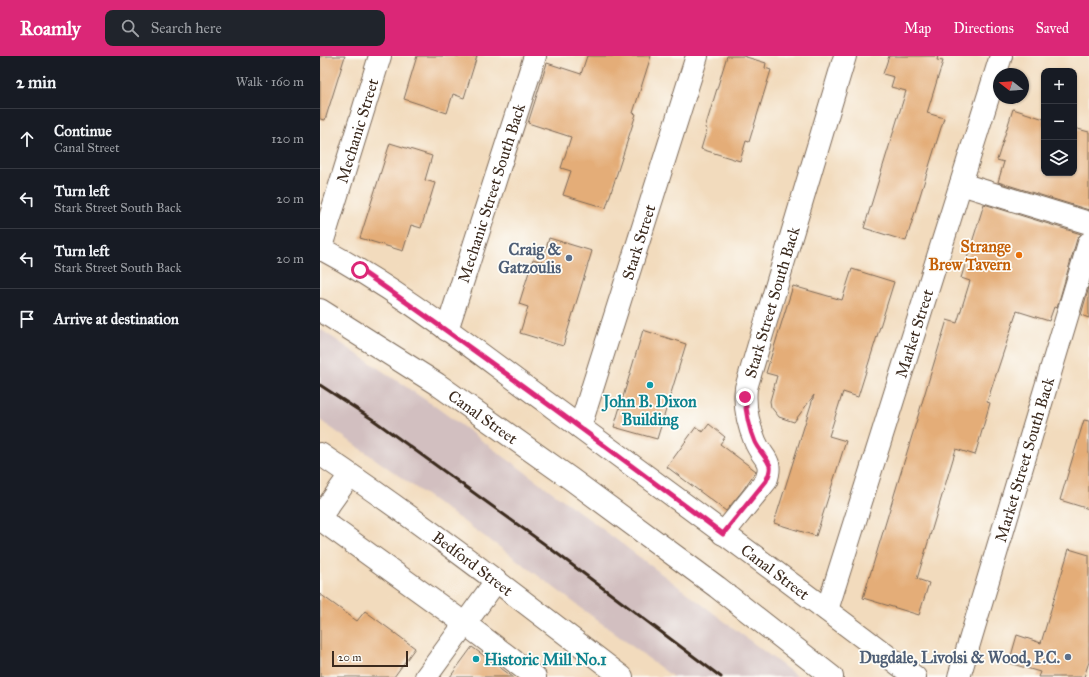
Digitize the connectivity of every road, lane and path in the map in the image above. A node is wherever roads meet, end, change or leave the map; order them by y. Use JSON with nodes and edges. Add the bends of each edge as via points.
{"nodes":[{"id":1,"x":380,"y":56,"type":"edge"},
{"id":2,"x":535,"y":56,"type":"edge"},
{"id":3,"x":697,"y":56,"type":"edge"},
{"id":4,"x":845,"y":56,"type":"edge"},
{"id":5,"x":1001,"y":56,"type":"edge"},
{"id":6,"x":961,"y":184,"type":"junction"},
{"id":7,"x":1089,"y":223,"type":"edge"},
{"id":8,"x":1089,"y":243,"type":"edge"},
{"id":9,"x":320,"y":249,"type":"edge"},
{"id":10,"x":320,"y":310,"type":"edge"},
{"id":11,"x":447,"y":330,"type":"junction"},
{"id":12,"x":580,"y":427,"type":"junction"},
{"id":13,"x":320,"y":454,"type":"edge"},
{"id":14,"x":350,"y":475,"type":"junction"},
{"id":15,"x":320,"y":518,"type":"edge"},
{"id":16,"x":723,"y":534,"type":"junction"},
{"id":17,"x":496,"y":581,"type":"junction"},
{"id":18,"x":827,"y":610,"type":"junction"},
{"id":19,"x":464,"y":624,"type":"junction"},
{"id":20,"x":426,"y":677,"type":"edge"},
{"id":21,"x":535,"y":677,"type":"edge"},
{"id":22,"x":622,"y":677,"type":"edge"},
{"id":23,"x":832,"y":677,"type":"edge"},
{"id":24,"x":915,"y":677,"type":"edge"},
{"id":25,"x":959,"y":677,"type":"edge"}],
"edges":[{"from":1,"to":9,"type":"street","name":"Mechanic Street"},
{"from":2,"to":11,"type":"street","name":"Mechanic Street South Back"},
{"from":3,"to":12,"type":"street","name":"Stark Street"},
{"from":4,"to":16,"type":"street","name":"Stark Street South Back","via":[[746,388],[748,419],[770,472],[766,481]]},
{"from":5,"to":6,"type":"street","name":"Market Street"},
{"from":6,"to":7,"type":"street"},
{"from":6,"to":18,"type":"street","name":"Market Street"},
{"from":8,"to":25,"type":"street","name":"Market Street South Back"},
{"from":9,"to":11,"type":"street","name":"Canal Street","via":[[360,270]]},
{"from":10,"to":23,"type":"street","name":"Canal Street","via":[[437,384],[571,479],[717,587]]},
{"from":11,"to":12,"type":"street","name":"Canal Street"},
{"from":12,"to":16,"type":"street","name":"Canal Street"},
{"from":13,"to":14,"type":"street","name":"Bedford Street"},
{"from":14,"to":15,"type":"street"},
{"from":14,"to":17,"type":"street","name":"Bedford Street"},
{"from":15,"to":19,"type":"street"},
{"from":16,"to":18,"type":"street","name":"Canal Street"},
{"from":17,"to":19,"type":"street"},
{"from":17,"to":22,"type":"street","name":"Bedford Street"},
{"from":18,"to":24,"type":"street","name":"Canal Street"},
{"from":19,"to":20,"type":"street"},
{"from":19,"to":21,"type":"street"}]}
